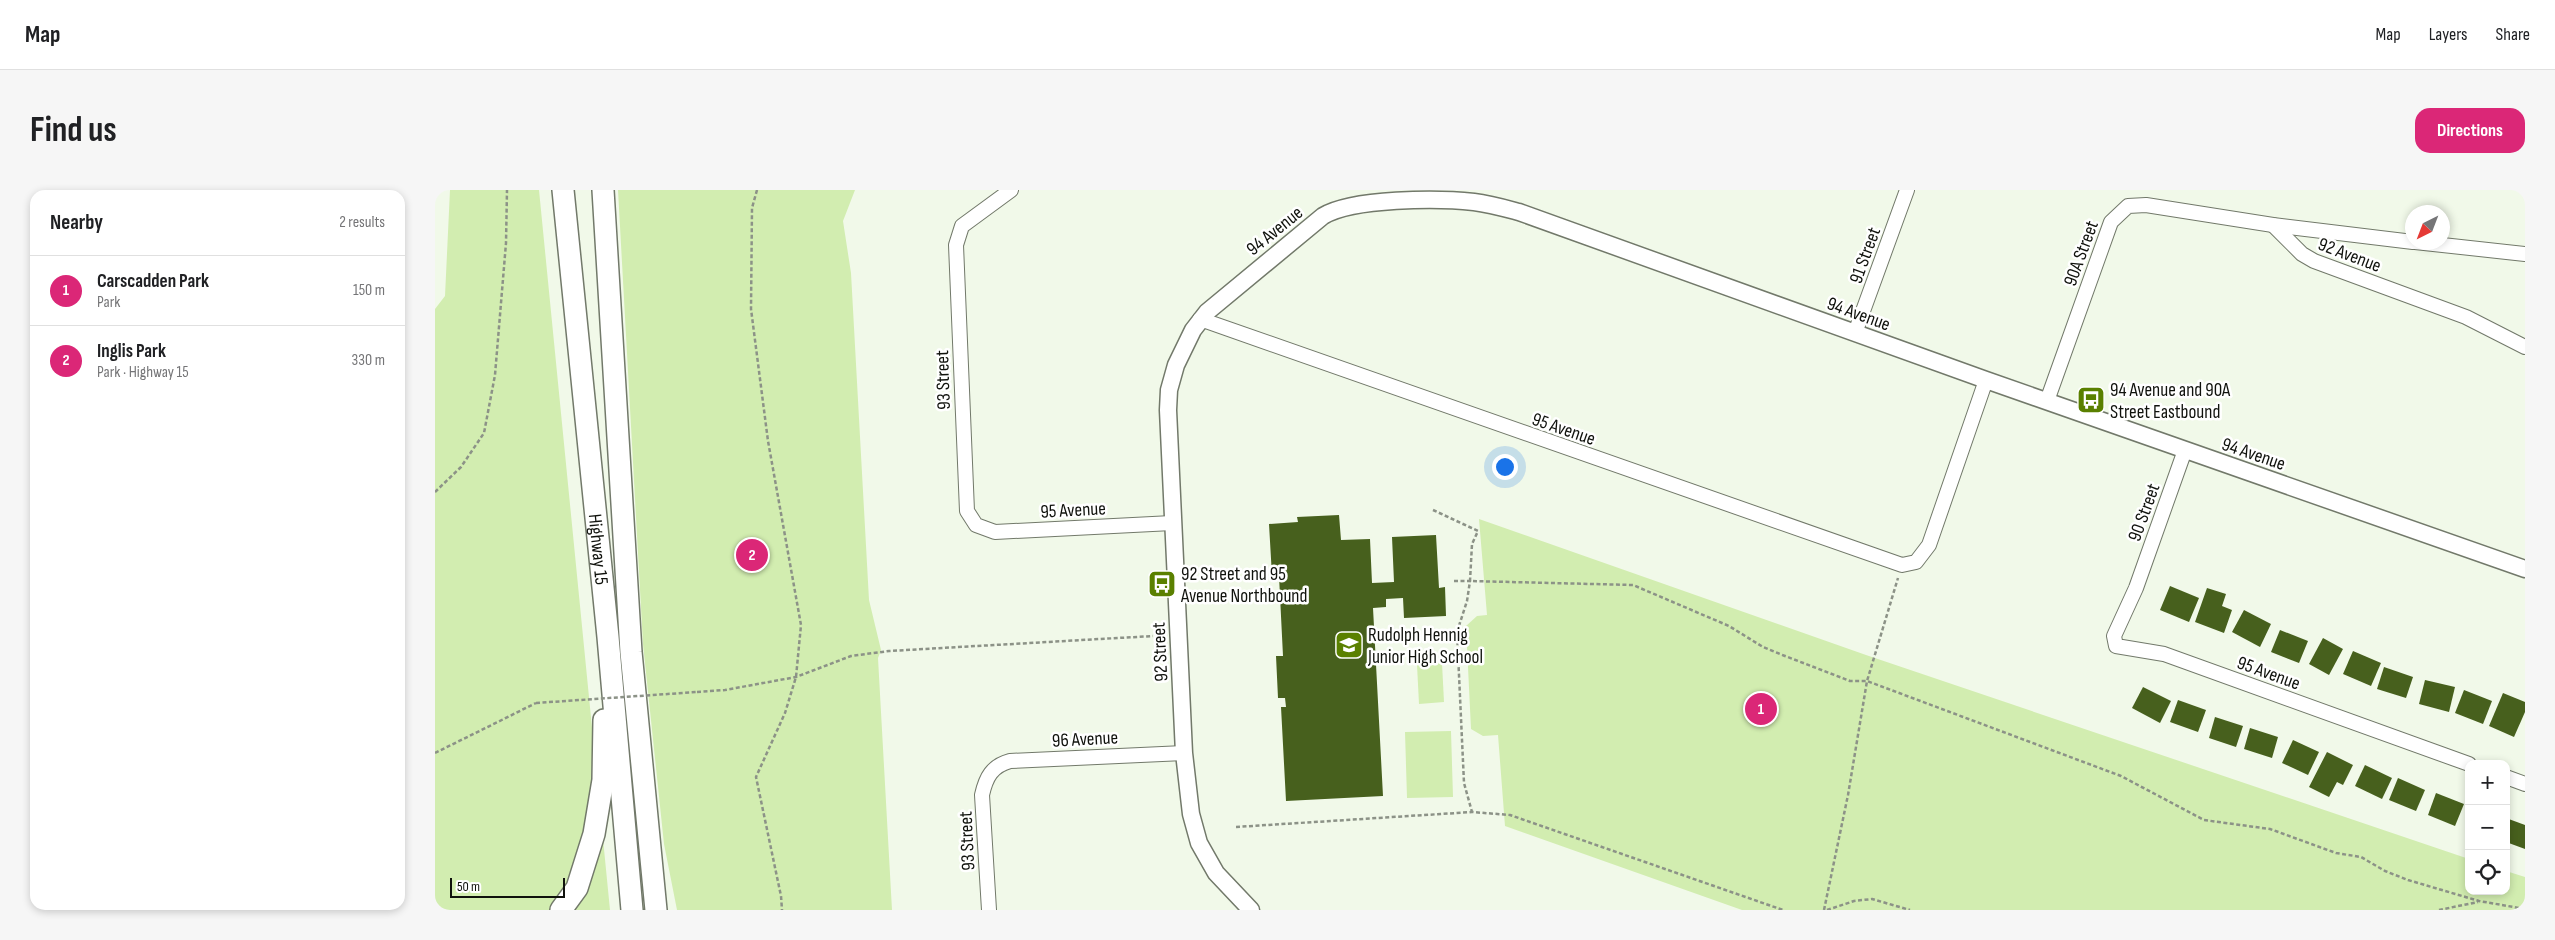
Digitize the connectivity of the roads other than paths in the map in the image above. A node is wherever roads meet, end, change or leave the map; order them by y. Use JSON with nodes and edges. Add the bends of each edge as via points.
{"nodes":[{"id":1,"x":563,"y":190,"type":"edge"},
{"id":2,"x":603,"y":190,"type":"edge"},
{"id":3,"x":1011,"y":190,"type":"edge"},
{"id":4,"x":1907,"y":190,"type":"edge"},
{"id":5,"x":2273,"y":225,"type":"junction"},
{"id":6,"x":2405,"y":241,"type":"edge"},
{"id":7,"x":2450,"y":246,"type":"edge"},
{"id":8,"x":2525,"y":254,"type":"edge"},
{"id":9,"x":1201,"y":319,"type":"junction"},
{"id":10,"x":1855,"y":333,"type":"junction"},
{"id":11,"x":2525,"y":348,"type":"edge"},
{"id":12,"x":1986,"y":380,"type":"junction"},
{"id":13,"x":2047,"y":401,"type":"junction"},
{"id":14,"x":2185,"y":450,"type":"junction"},
{"id":15,"x":1173,"y":522,"type":"junction"},
{"id":16,"x":976,"y":525,"type":"joint"},
{"id":17,"x":2525,"y":569,"type":"edge"},
{"id":18,"x":2136,"y":588,"type":"joint"},
{"id":19,"x":609,"y":637,"type":"junction"},
{"id":20,"x":1184,"y":753,"type":"junction"},
{"id":21,"x":2465,"y":763,"type":"edge"},
{"id":22,"x":991,"y":771,"type":"joint"},
{"id":23,"x":2510,"y":778,"type":"edge"},
{"id":24,"x":642,"y":780,"type":"junction"},
{"id":25,"x":2525,"y":784,"type":"edge"},
{"id":26,"x":561,"y":910,"type":"edge"},
{"id":27,"x":632,"y":910,"type":"edge"},
{"id":28,"x":656,"y":910,"type":"edge"},
{"id":29,"x":670,"y":910,"type":"edge"},
{"id":30,"x":989,"y":910,"type":"edge"},
{"id":31,"x":1251,"y":910,"type":"edge"}],
"edges":[{"from":1,"to":19,"type":"main road","name":"Highway 15"},
{"from":2,"to":24,"type":"main road","name":"Highway 15","via":[[621,508]]},
{"from":3,"to":16,"type":"street","name":"93 Street","via":[[967,222],[959,232],[955,251],[965,503]]},
{"from":4,"to":10,"type":"street","name":"91 Street"},
{"from":5,"to":6,"type":"street","name":"92 Avenue"},
{"from":5,"to":11,"type":"street","name":"92 Avenue","via":[[2306,257],[2466,317]]},
{"from":5,"to":13,"type":"street","name":"90A Street","via":[[2146,205],[2135,204],[2122,210],[2111,222]]},
{"from":7,"to":8,"type":"street","name":"92 Avenue"},
{"from":9,"to":10,"type":"street","name":"94 Avenue","via":[[1331,211],[1356,204],[1455,200],[1519,212]]},
{"from":9,"to":12,"type":"street","name":"95 Avenue","via":[[1901,565],[1916,562],[1929,545]]},
{"from":9,"to":15,"type":"street","name":"92 Street","via":[[1181,352],[1169,390],[1167,429]]},
{"from":10,"to":12,"type":"street","name":"94 Avenue"},
{"from":12,"to":13,"type":"street","name":"94 Avenue"},
{"from":13,"to":14,"type":"street","name":"94 Avenue"},
{"from":14,"to":17,"type":"street","name":"94 Avenue"},
{"from":14,"to":18,"type":"street","name":"90 Street"},
{"from":15,"to":16,"type":"street","name":"95 Avenue","via":[[995,532]]},
{"from":15,"to":20,"type":"street","name":"92 Street"},
{"from":18,"to":21,"type":"street","name":"95 Avenue","via":[[2114,636],[2114,643],[2120,648],[2164,654]]},
{"from":19,"to":26,"type":"main road","via":[[603,780],[594,834],[577,888]]},
{"from":19,"to":27,"type":"main road","name":"Highway 15"},
{"from":20,"to":22,"type":"street","name":"96 Avenue","via":[[1010,761]]},
{"from":20,"to":31,"type":"street","name":"92 Street","via":[[1191,814],[1199,843],[1216,873]]},
{"from":22,"to":30,"type":"street","name":"93 Street","via":[[982,794]]},
{"from":23,"to":25,"type":"street"},
{"from":24,"to":28,"type":"main road","name":"Highway 15"},
{"from":24,"to":29,"type":"main road"}]}
